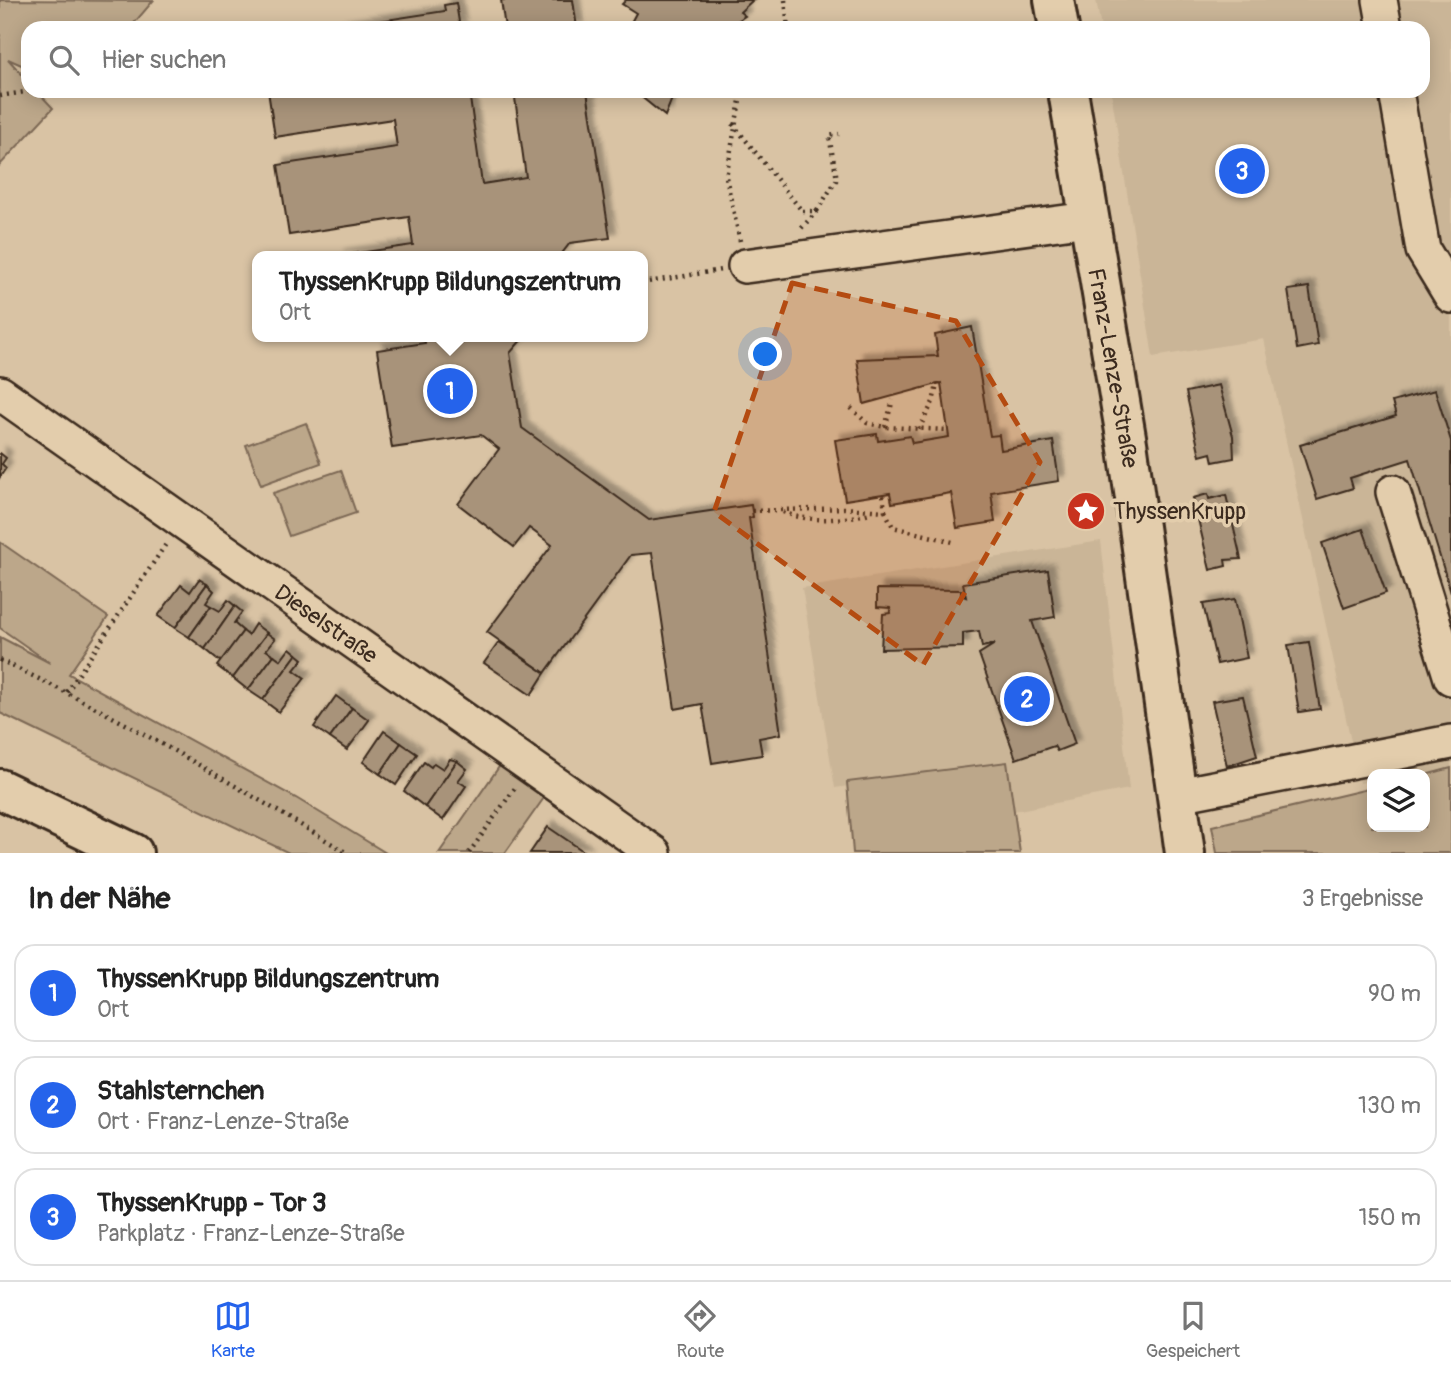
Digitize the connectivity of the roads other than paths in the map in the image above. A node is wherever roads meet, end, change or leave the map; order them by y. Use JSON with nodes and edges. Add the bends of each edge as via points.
{"nodes":[{"id":1,"x":1054,"y":0,"type":"edge"},
{"id":2,"x":1380,"y":0,"type":"edge"},
{"id":3,"x":1058,"y":21,"type":"edge"},
{"id":4,"x":1384,"y":21,"type":"edge"},
{"id":5,"x":1069,"y":98,"type":"edge"},
{"id":6,"x":1397,"y":98,"type":"edge"},
{"id":7,"x":1088,"y":219,"type":"junction"},
{"id":8,"x":758,"y":265,"type":"road end"},
{"id":9,"x":1451,"y":296,"type":"edge"},
{"id":10,"x":0,"y":393,"type":"edge"},
{"id":11,"x":1393,"y":492,"type":"dead end"},
{"id":12,"x":1451,"y":678,"type":"edge"},
{"id":13,"x":1451,"y":742,"type":"edge"},
{"id":14,"x":0,"y":789,"type":"edge"},
{"id":15,"x":1178,"y":795,"type":"junction"},
{"id":16,"x":133,"y":853,"type":"edge"},
{"id":17,"x":654,"y":853,"type":"edge"},
{"id":18,"x":1185,"y":853,"type":"edge"}],
"edges":[{"from":1,"to":3,"type":"main road"},
{"from":2,"to":4,"type":"street"},
{"from":5,"to":7,"type":"main road","name":"Franz-Lenze-Straße"},
{"from":6,"to":9,"type":"street","via":[[1423,250]]},
{"from":7,"to":8,"type":"street"},
{"from":7,"to":15,"type":"main road","name":"Franz-Lenze-Straße","via":[[1128,449]]},
{"from":10,"to":17,"type":"street","name":"Dieselstraße"},
{"from":11,"to":12,"type":"street"},
{"from":13,"to":15,"type":"street"},
{"from":14,"to":16,"type":"main road"},
{"from":15,"to":18,"type":"main road","name":"Franz-Lenze-Straße"}]}
